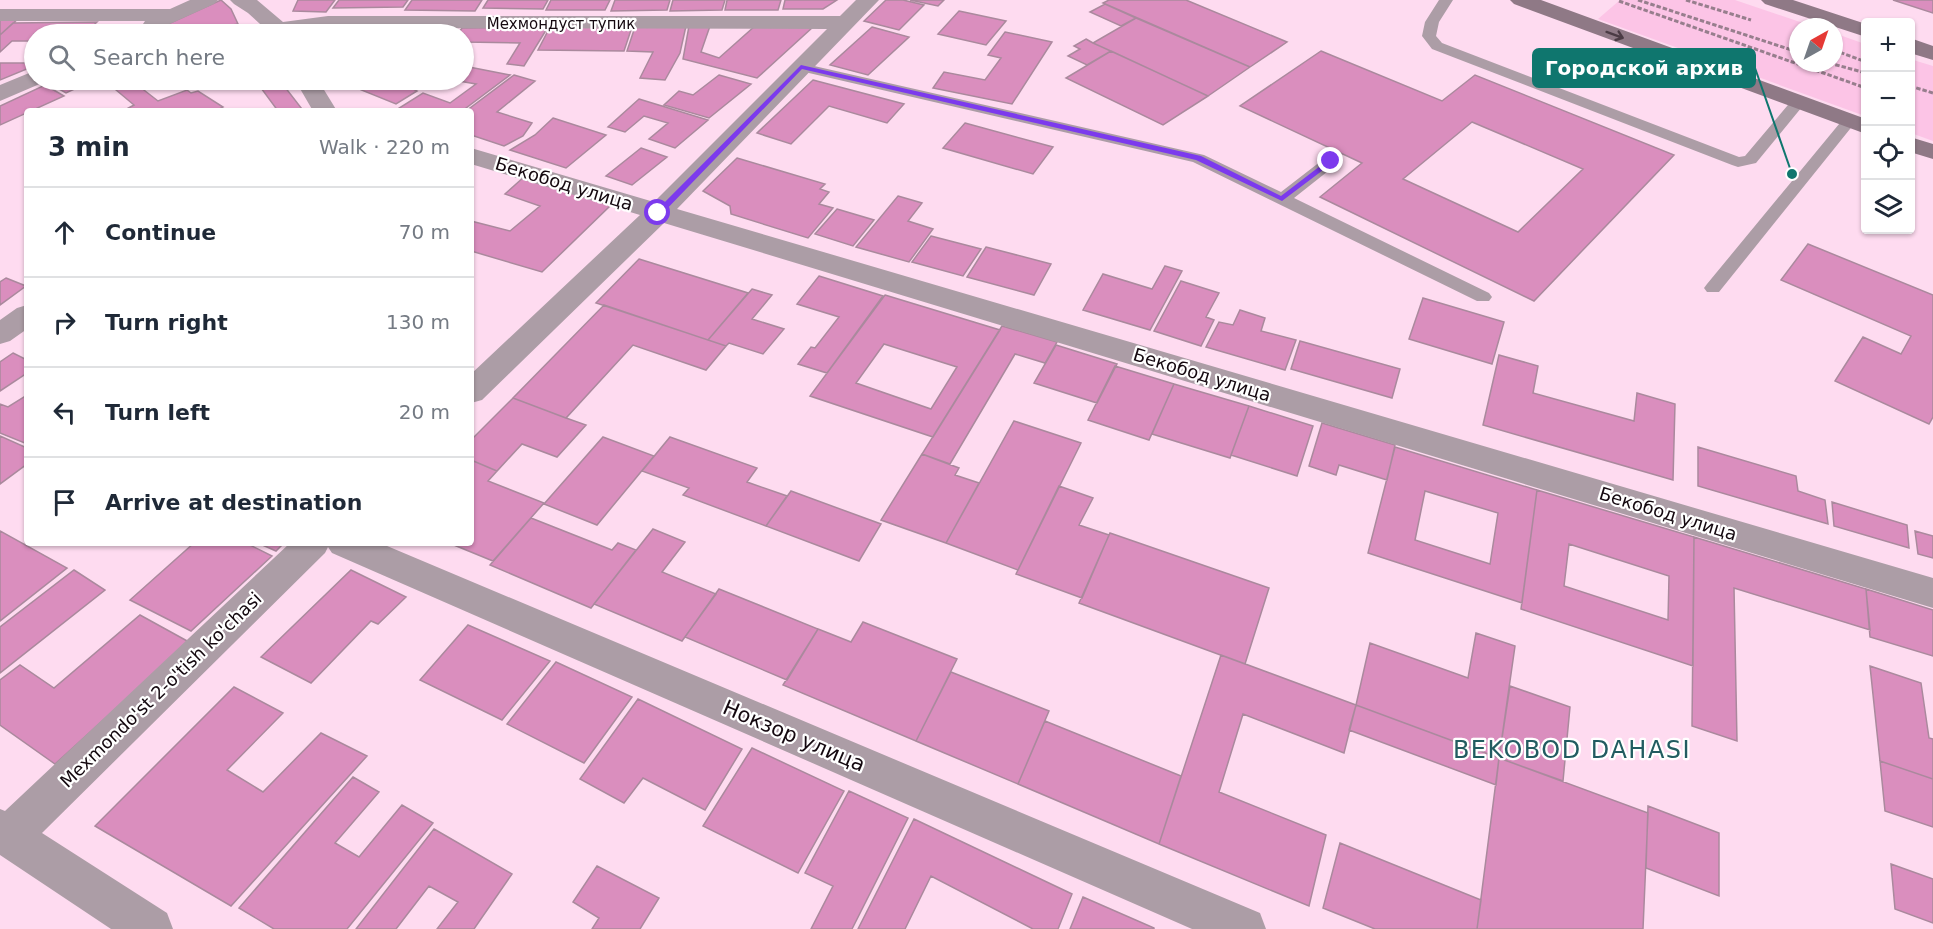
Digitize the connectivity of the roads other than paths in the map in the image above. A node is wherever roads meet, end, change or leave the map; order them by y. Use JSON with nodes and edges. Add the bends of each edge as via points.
{"nodes":[{"id":1,"x":207,"y":0,"type":"edge"},
{"id":2,"x":241,"y":0,"type":"edge"},
{"id":3,"x":868,"y":0,"type":"edge"},
{"id":4,"x":1446,"y":0,"type":"edge"},
{"id":5,"x":1521,"y":0,"type":"edge"},
{"id":6,"x":1772,"y":0,"type":"edge"},
{"id":7,"x":0,"y":15,"type":"edge"},
{"id":8,"x":173,"y":15,"type":"junction"},
{"id":9,"x":843,"y":23,"type":"junction"},
{"id":10,"x":153,"y":24,"type":"edge"},
{"id":11,"x":273,"y":24,"type":"edge"},
{"id":12,"x":319,"y":24,"type":"edge"},
{"id":13,"x":1861,"y":29,"type":"edge"},
{"id":14,"x":1915,"y":46,"type":"edge"},
{"id":15,"x":1933,"y":53,"type":"edge"},
{"id":16,"x":801,"y":67,"type":"junction"},
{"id":17,"x":24,"y":83,"type":"edge"},
{"id":18,"x":312,"y":90,"type":"edge"},
{"id":19,"x":0,"y":94,"type":"edge"},
{"id":20,"x":1798,"y":102,"type":"junction"},
{"id":21,"x":321,"y":108,"type":"edge"},
{"id":22,"x":1857,"y":124,"type":"edge"},
{"id":23,"x":1915,"y":145,"type":"edge"},
{"id":24,"x":1933,"y":152,"type":"edge"},
{"id":25,"x":474,"y":157,"type":"edge"},
{"id":26,"x":1331,"y":161,"type":"dead end"},
{"id":27,"x":1282,"y":199,"type":"junction"},
{"id":28,"x":658,"y":213,"type":"junction"},
{"id":29,"x":1713,"y":288,"type":"dead end"},
{"id":30,"x":1483,"y":297,"type":"dead end"},
{"id":31,"x":24,"y":317,"type":"edge"},
{"id":32,"x":0,"y":334,"type":"edge"},
{"id":33,"x":474,"y":389,"type":"edge"},
{"id":34,"x":310,"y":546,"type":"edge"},
{"id":35,"x":351,"y":546,"type":"edge"},
{"id":36,"x":1933,"y":593,"type":"edge"},
{"id":37,"x":4,"y":833,"type":"edge"},
{"id":38,"x":151,"y":929,"type":"edge"},
{"id":39,"x":1244,"y":929,"type":"edge"}],
"edges":[{"from":1,"to":8,"type":"street"},
{"from":2,"to":11,"type":"street"},
{"from":3,"to":9,"type":"street"},
{"from":4,"to":20,"type":"lane","via":[[1432,22],[1429,36],[1437,46],[1738,162],[1755,155]]},
{"from":5,"to":20,"type":"main road","one_way":true,"via":[[1585,14]]},
{"from":6,"to":13,"type":"main road"},
{"from":7,"to":8,"type":"street"},
{"from":8,"to":10,"type":"street"},
{"from":9,"to":12,"type":"street","name":"Мехмондуст тупик"},
{"from":9,"to":16,"type":"street"},
{"from":14,"to":15,"type":"main road"},
{"from":16,"to":27,"type":"lane","via":[[1198,158]]},
{"from":16,"to":28,"type":"street"},
{"from":17,"to":19,"type":"street"},
{"from":18,"to":21,"type":"street"},
{"from":20,"to":22,"type":"main road"},
{"from":22,"to":29,"type":"lane"},
{"from":23,"to":24,"type":"main road"},
{"from":25,"to":28,"type":"street","name":"Бекобод улица"},
{"from":26,"to":27,"type":"lane"},
{"from":27,"to":30,"type":"lane"},
{"from":28,"to":33,"type":"street"},
{"from":28,"to":36,"type":"street","name":"Бекобод улица"},
{"from":31,"to":32,"type":"street"},
{"from":34,"to":37,"type":"street","name":"Mexmondo'st 2-o'tish ko'chasi"},
{"from":35,"to":39,"type":"street","name":"Нокзор улица"},
{"from":37,"to":38,"type":"street"}]}
